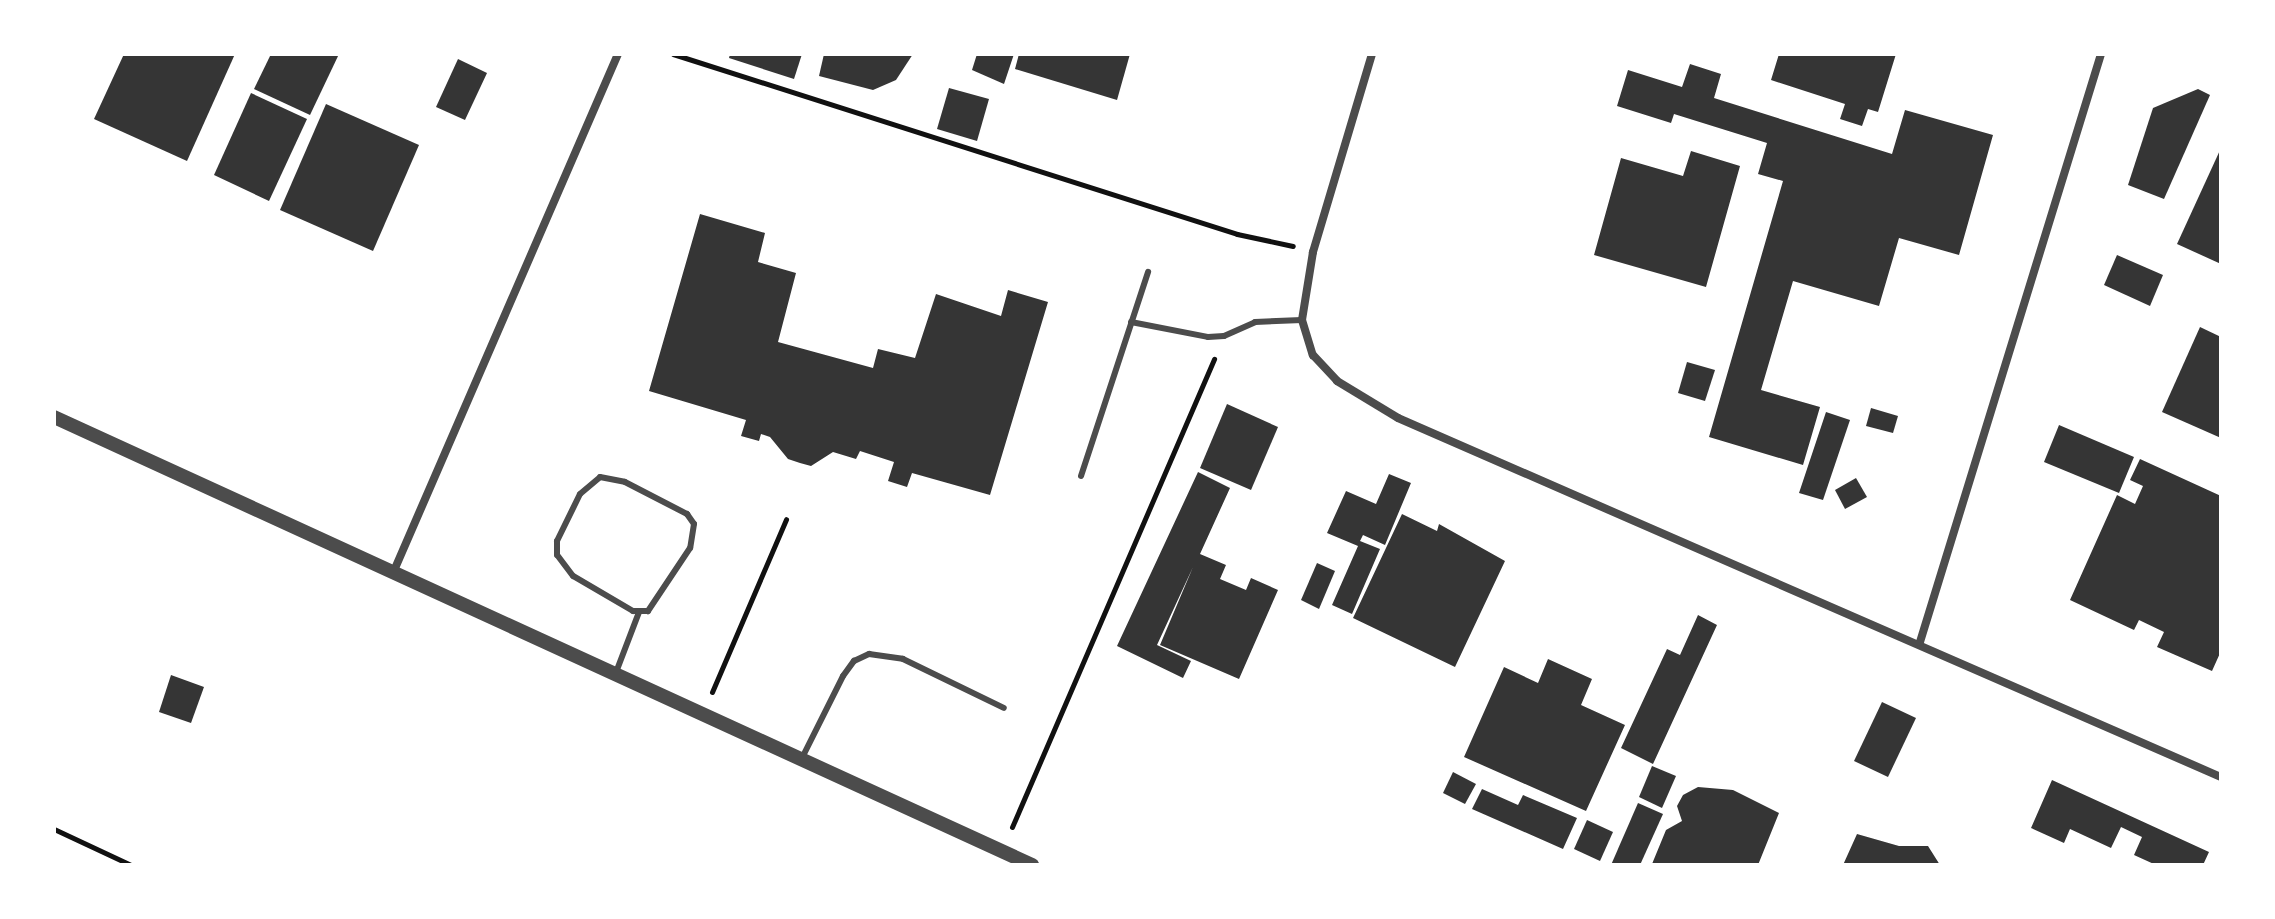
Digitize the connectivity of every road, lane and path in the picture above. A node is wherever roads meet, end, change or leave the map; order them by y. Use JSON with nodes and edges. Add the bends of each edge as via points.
{"nodes":[{"id":1,"x":618,"y":54,"type":"edge"},
{"id":2,"x":673,"y":54,"type":"edge"},
{"id":3,"x":1372,"y":54,"type":"edge"},
{"id":4,"x":2101,"y":54,"type":"edge"},
{"id":5,"x":1313,"y":252,"type":"junction"},
{"id":6,"x":1148,"y":272,"type":"dead end"},
{"id":7,"x":1302,"y":320,"type":"junction"},
{"id":8,"x":1131,"y":322,"type":"junction"},
{"id":9,"x":1224,"y":336,"type":"junction"},
{"id":10,"x":54,"y":417,"type":"edge"},
{"id":11,"x":1081,"y":476,"type":"dead end"},
{"id":12,"x":786,"y":519,"type":"dead end"},
{"id":13,"x":393,"y":573,"type":"junction"},
{"id":14,"x":639,"y":612,"type":"junction"},
{"id":15,"x":1920,"y":642,"type":"junction"},
{"id":16,"x":615,"y":675,"type":"junction"},
{"id":17,"x":1004,"y":708,"type":"dead end"},
{"id":18,"x":703,"y":715,"type":"junction"},
{"id":19,"x":801,"y":760,"type":"junction"},
{"id":20,"x":2221,"y":777,"type":"edge"},
{"id":21,"x":54,"y":829,"type":"edge"},
{"id":22,"x":1002,"y":851,"type":"junction"},
{"id":23,"x":131,"y":865,"type":"edge"},
{"id":24,"x":1032,"y":865,"type":"edge"}],
"edges":[{"from":1,"to":13,"type":"street"},
{"from":2,"to":5,"type":"path","via":[[1222,229]]},
{"from":3,"to":5,"type":"street"},
{"from":4,"to":15,"type":"street"},
{"from":5,"to":7,"type":"street"},
{"from":6,"to":8,"type":"lane"},
{"from":7,"to":9,"type":"lane","via":[[1255,322]]},
{"from":7,"to":15,"type":"street","via":[[1313,355],[1337,381],[1398,418]]},
{"from":8,"to":9,"type":"lane"},
{"from":8,"to":11,"type":"lane"},
{"from":9,"to":22,"type":"path"},
{"from":10,"to":13,"type":"street"},
{"from":12,"to":18,"type":"path"},
{"from":13,"to":16,"type":"street"},
{"from":14,"to":14,"type":"lane","via":[[655,605],[690,548],[694,524],[687,514],[650,495],[600,477],[580,494],[557,541],[557,555],[573,576]]},
{"from":14,"to":16,"type":"lane"},
{"from":15,"to":20,"type":"street"},
{"from":16,"to":18,"type":"street"},
{"from":17,"to":19,"type":"lane","via":[[903,659],[869,654],[854,661],[843,676]]},
{"from":18,"to":19,"type":"street"},
{"from":19,"to":22,"type":"street"},
{"from":21,"to":23,"type":"path"},
{"from":22,"to":24,"type":"street"}]}
